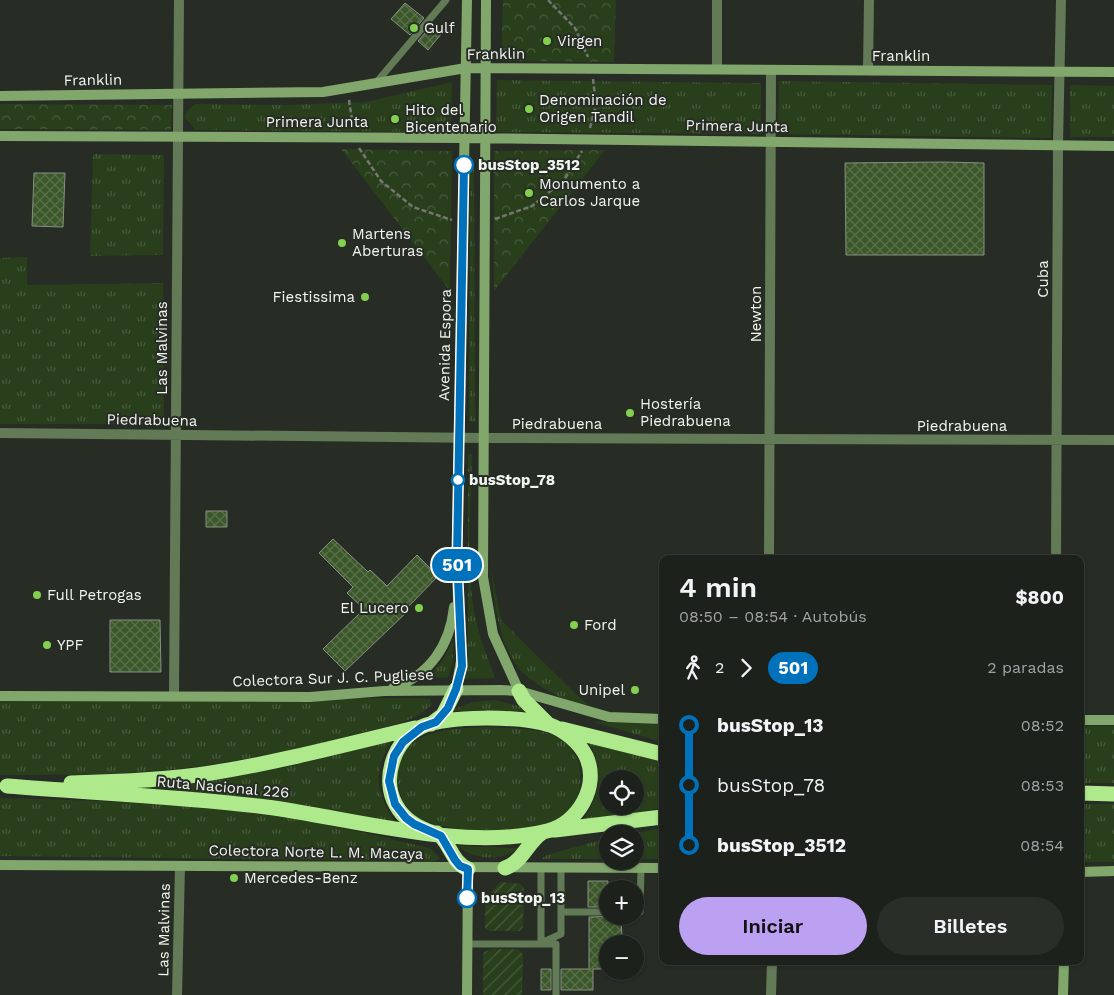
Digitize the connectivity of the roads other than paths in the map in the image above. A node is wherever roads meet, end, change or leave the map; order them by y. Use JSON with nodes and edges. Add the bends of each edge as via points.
{"nodes":[{"id":1,"x":179,"y":0,"type":"edge"},
{"id":2,"x":446,"y":0,"type":"edge"},
{"id":3,"x":467,"y":0,"type":"edge"},
{"id":4,"x":486,"y":0,"type":"edge"},
{"id":5,"x":718,"y":0,"type":"edge"},
{"id":6,"x":869,"y":0,"type":"edge"},
{"id":7,"x":1061,"y":0,"type":"edge"},
{"id":8,"x":466,"y":68,"type":"junction"},
{"id":9,"x":485,"y":68,"type":"junction"},
{"id":10,"x":717,"y":69,"type":"junction"},
{"id":11,"x":771,"y":70,"type":"junction"},
{"id":12,"x":868,"y":70,"type":"junction"},
{"id":13,"x":1060,"y":72,"type":"junction"},
{"id":14,"x":1114,"y":72,"type":"edge"},
{"id":15,"x":375,"y":84,"type":"junction"},
{"id":16,"x":177,"y":94,"type":"junction"},
{"id":17,"x":0,"y":96,"type":"edge"},
{"id":18,"x":0,"y":136,"type":"edge"},
{"id":19,"x":176,"y":136,"type":"junction"},
{"id":20,"x":464,"y":138,"type":"junction"},
{"id":21,"x":484,"y":138,"type":"junction"},
{"id":22,"x":770,"y":142,"type":"junction"},
{"id":23,"x":1058,"y":145,"type":"junction"},
{"id":24,"x":1114,"y":146,"type":"edge"},
{"id":25,"x":0,"y":433,"type":"edge"},
{"id":26,"x":177,"y":435,"type":"junction"},
{"id":27,"x":458,"y":438,"type":"junction"},
{"id":28,"x":485,"y":438,"type":"junction"},
{"id":29,"x":771,"y":440,"type":"junction"},
{"id":30,"x":1114,"y":440,"type":"edge"},
{"id":31,"x":1058,"y":441,"type":"junction"},
{"id":32,"x":769,"y":555,"type":"edge"},
{"id":33,"x":1056,"y":555,"type":"edge"},
{"id":34,"x":457,"y":581,"type":"junction"},
{"id":35,"x":456,"y":689,"type":"junction"},
{"id":36,"x":384,"y":691,"type":"junction"},
{"id":37,"x":520,"y":691,"type":"junction"},
{"id":38,"x":0,"y":696,"type":"edge"},
{"id":39,"x":174,"y":696,"type":"junction"},
{"id":40,"x":659,"y":718,"type":"edge"},
{"id":41,"x":1084,"y":720,"type":"edge"},
{"id":42,"x":1114,"y":720,"type":"edge"},
{"id":43,"x":426,"y":726,"type":"junction"},
{"id":44,"x":552,"y":726,"type":"junction"},
{"id":45,"x":659,"y":753,"type":"edge"},
{"id":46,"x":3,"y":786,"type":"edge"},
{"id":47,"x":1084,"y":793,"type":"edge"},
{"id":48,"x":1114,"y":794,"type":"edge"},
{"id":49,"x":659,"y":817,"type":"edge"},
{"id":50,"x":546,"y":832,"type":"junction"},
{"id":51,"x":436,"y":833,"type":"junction"},
{"id":52,"x":0,"y":866,"type":"edge"},
{"id":53,"x":180,"y":866,"type":"junction"},
{"id":54,"x":506,"y":868,"type":"junction"},
{"id":55,"x":541,"y":868,"type":"junction"},
{"id":56,"x":561,"y":868,"type":"junction"},
{"id":57,"x":599,"y":868,"type":"edge"},
{"id":58,"x":644,"y":868,"type":"edge"},
{"id":59,"x":659,"y":868,"type":"edge"},
{"id":60,"x":468,"y":869,"type":"junction"},
{"id":61,"x":1084,"y":872,"type":"edge"},
{"id":62,"x":1114,"y":872,"type":"edge"},
{"id":63,"x":561,"y":912,"type":"junction"},
{"id":64,"x":599,"y":912,"type":"edge"},
{"id":65,"x":541,"y":943,"type":"junction"},
{"id":66,"x":467,"y":944,"type":"junction"},
{"id":67,"x":772,"y":965,"type":"edge"},
{"id":68,"x":1064,"y":965,"type":"edge"},
{"id":69,"x":177,"y":995,"type":"edge"},
{"id":70,"x":467,"y":995,"type":"edge"},
{"id":71,"x":556,"y":995,"type":"edge"},
{"id":72,"x":771,"y":995,"type":"edge"},
{"id":73,"x":1063,"y":995,"type":"edge"}],
"edges":[{"from":1,"to":16,"type":"street","name":"Las Malvinas"},
{"from":2,"to":15,"type":"lane"},
{"from":3,"to":8,"type":"main road","name":"Avenida Espora"},
{"from":4,"to":9,"type":"main road"},
{"from":5,"to":10,"type":"street"},
{"from":6,"to":12,"type":"street"},
{"from":7,"to":13,"type":"street","name":"Cuba"},
{"from":8,"to":9,"type":"main road","name":"Franklin"},
{"from":8,"to":15,"type":"main road","name":"Franklin"},
{"from":8,"to":20,"type":"main road","name":"Avenida Espora"},
{"from":9,"to":10,"type":"main road","name":"Franklin"},
{"from":9,"to":21,"type":"main road"},
{"from":10,"to":11,"type":"main road","name":"Franklin"},
{"from":11,"to":12,"type":"main road","name":"Franklin"},
{"from":11,"to":22,"type":"street","name":"Newton"},
{"from":12,"to":13,"type":"main road","name":"Franklin"},
{"from":13,"to":14,"type":"main road","name":"Franklin"},
{"from":13,"to":23,"type":"street","name":"Cuba"},
{"from":15,"to":16,"type":"main road","name":"Franklin","via":[[323,92]]},
{"from":16,"to":17,"type":"main road","name":"Franklin"},
{"from":16,"to":19,"type":"street","name":"Las Malvinas"},
{"from":18,"to":19,"type":"main road","name":"Primera Junta"},
{"from":19,"to":20,"type":"main road","name":"Primera Junta"},
{"from":19,"to":26,"type":"street","name":"Las Malvinas"},
{"from":20,"to":21,"type":"main road","name":"Primera Junta"},
{"from":20,"to":27,"type":"main road","name":"Avenida Espora"},
{"from":21,"to":22,"type":"main road","name":"Primera Junta"},
{"from":21,"to":28,"type":"main road"},
{"from":22,"to":23,"type":"main road","name":"Primera Junta"},
{"from":22,"to":29,"type":"street","name":"Newton"},
{"from":23,"to":24,"type":"main road","name":"Primera Junta"},
{"from":23,"to":31,"type":"street","name":"Cuba"},
{"from":25,"to":26,"type":"street","name":"Piedrabuena"},
{"from":26,"to":27,"type":"street","name":"Piedrabuena"},
{"from":26,"to":39,"type":"street","name":"Las Malvinas"},
{"from":27,"to":28,"type":"street","name":"Piedrabuena"},
{"from":27,"to":34,"type":"main road","name":"Avenida Espora"},
{"from":28,"to":29,"type":"street","name":"Piedrabuena"},
{"from":28,"to":37,"type":"main road","via":[[485,596],[493,634]]},
{"from":29,"to":31,"type":"street","name":"Piedrabuena"},
{"from":29,"to":32,"type":"street","name":"Newton"},
{"from":30,"to":31,"type":"street","name":"Piedrabuena"},
{"from":31,"to":33,"type":"street","name":"Cuba"},
{"from":34,"to":35,"type":"main road","name":"Avenida Espora","via":[[462,655]]},
{"from":34,"to":36,"type":"main road","via":[[451,631],[442,650],[413,679]]},
{"from":35,"to":36,"type":"main road","name":"Colectora Sur J. C. Pugliese"},
{"from":35,"to":37,"type":"main road","name":"Colectora Sur J. C. Pugliese"},
{"from":35,"to":43,"type":"highway","via":[[444,715]]},
{"from":36,"to":39,"type":"main road","name":"Colectora Sur J. C. Pugliese","via":[[310,697]]},
{"from":37,"to":40,"type":"main road","name":"Colectora Sur J. C. Pugliese","via":[[609,717]]},
{"from":37,"to":44,"type":"highway","via":[[524,700]]},
{"from":38,"to":39,"type":"main road","name":"Colectora Sur J. C. Pugliese"},
{"from":41,"to":42,"type":"main road"},
{"from":43,"to":44,"type":"highway","name":"Ruta Nacional 226","via":[[491,718]]},
{"from":43,"to":46,"type":"highway","name":"Ruta Nacional 226","via":[[209,773],[122,781]]},
{"from":43,"to":51,"type":"highway","name":"Ruta Nacional 226","via":[[410,735],[398,749],[391,768],[390,788],[395,804],[406,818]]},
{"from":44,"to":45,"type":"highway","name":"Ruta Nacional 226"},
{"from":44,"to":50,"type":"highway","name":"Ruta Nacional 226","via":[[571,738],[583,751],[589,765],[590,780],[578,811],[564,824]]},
{"from":46,"to":51,"type":"highway","name":"Ruta Nacional 226","via":[[226,802]]},
{"from":47,"to":48,"type":"highway"},
{"from":49,"to":50,"type":"highway","name":"Ruta Nacional 226"},
{"from":50,"to":51,"type":"highway","name":"Ruta Nacional 226","via":[[484,837]]},
{"from":50,"to":54,"type":"highway","via":[[531,842],[515,863]]},
{"from":51,"to":60,"type":"highway","via":[[447,842],[460,866]]},
{"from":52,"to":53,"type":"main road","name":"Colectora Norte L. M. Macaya"},
{"from":53,"to":60,"type":"main road","name":"Colectora Norte L. M. Macaya"},
{"from":53,"to":69,"type":"street","name":"Las Malvinas"},
{"from":54,"to":55,"type":"main road","name":"Colectora Norte L. M. Macaya"},
{"from":54,"to":60,"type":"main road","name":"Colectora Norte L. M. Macaya"},
{"from":55,"to":56,"type":"main road","name":"Colectora Norte L. M. Macaya"},
{"from":55,"to":65,"type":"lane"},
{"from":56,"to":57,"type":"main road","name":"Colectora Norte L. M. Macaya"},
{"from":56,"to":63,"type":"lane"},
{"from":58,"to":59,"type":"main road","name":"Colectora Norte L. M. Macaya"},
{"from":60,"to":66,"type":"main road"},
{"from":61,"to":62,"type":"main road"},
{"from":63,"to":64,"type":"lane"},
{"from":63,"to":65,"type":"lane","via":[[561,934]]},
{"from":65,"to":66,"type":"lane"},
{"from":65,"to":71,"type":"lane","via":[[556,944]]},
{"from":66,"to":70,"type":"main road"},
{"from":67,"to":72,"type":"street"},
{"from":68,"to":73,"type":"main road"}]}
